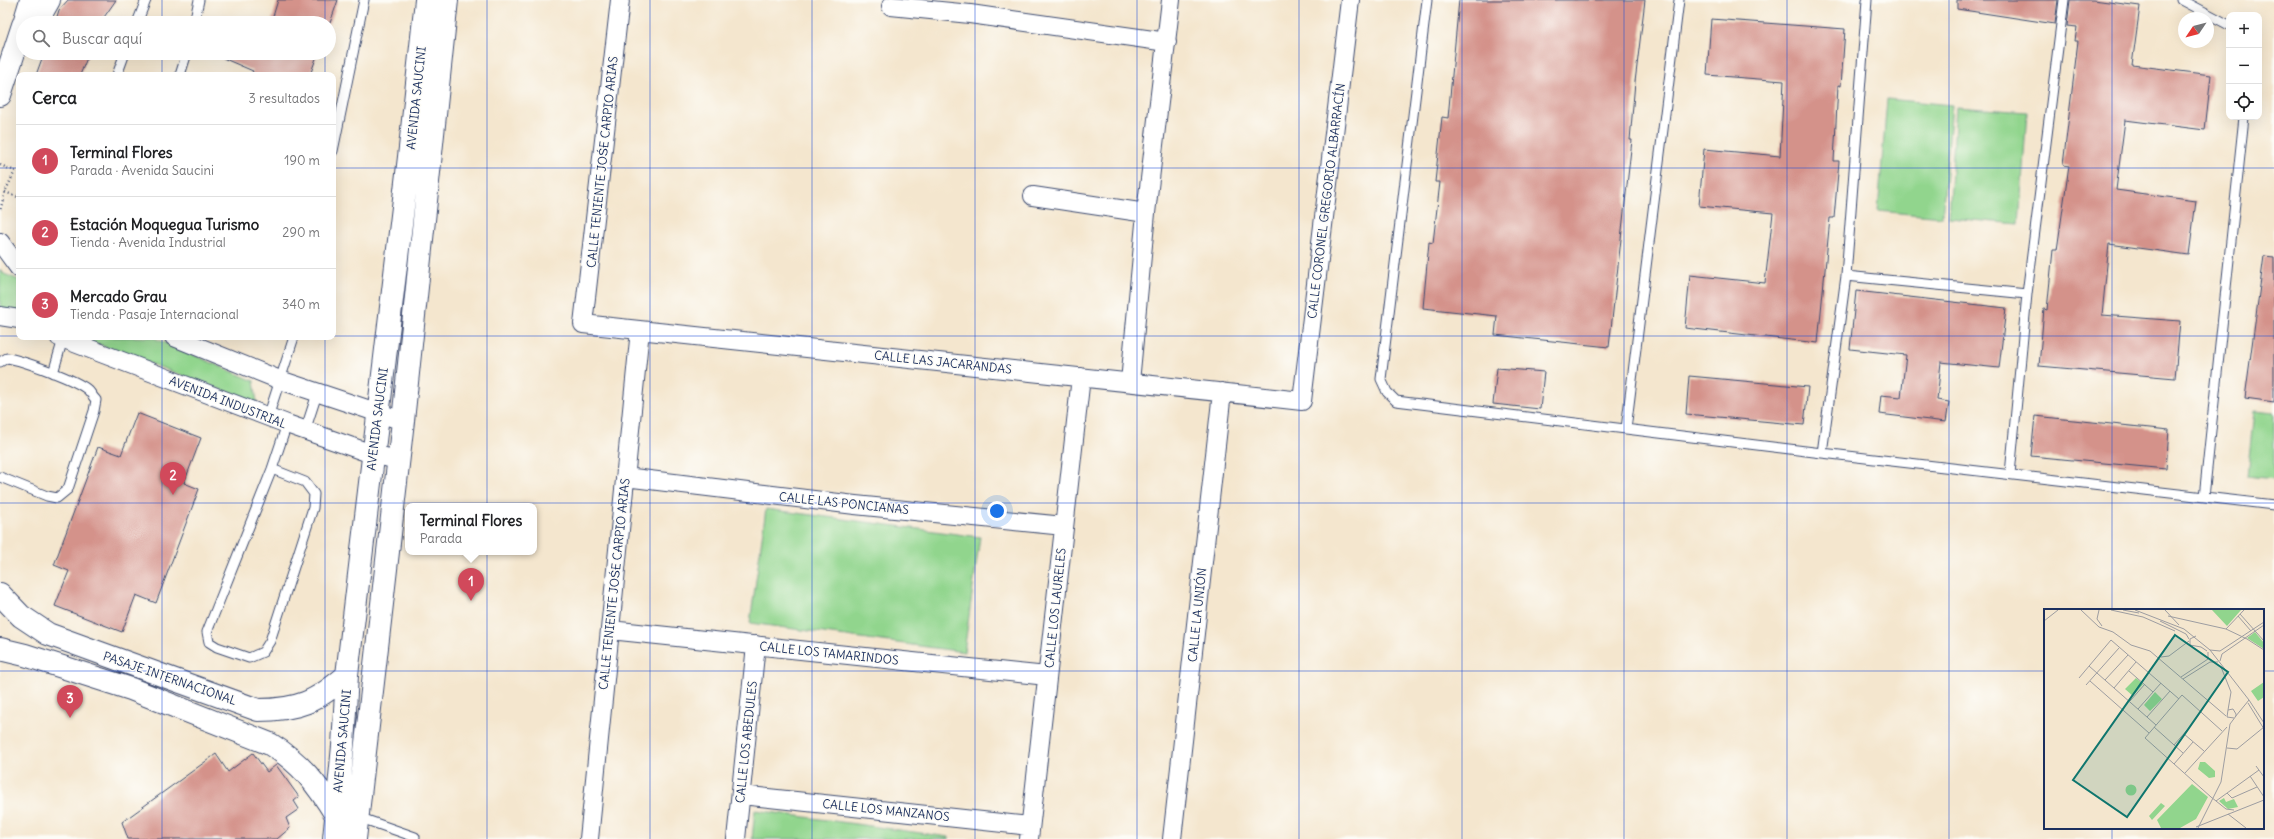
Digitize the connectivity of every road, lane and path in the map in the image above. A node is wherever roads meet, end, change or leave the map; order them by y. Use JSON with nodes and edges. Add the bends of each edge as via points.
{"nodes":[{"id":1,"x":31,"y":0,"type":"edge"},
{"id":2,"x":50,"y":0,"type":"edge"},
{"id":3,"x":146,"y":0,"type":"edge"},
{"id":4,"x":199,"y":0,"type":"edge"},
{"id":5,"x":364,"y":0,"type":"edge"},
{"id":6,"x":426,"y":0,"type":"edge"},
{"id":7,"x":446,"y":0,"type":"edge"},
{"id":8,"x":620,"y":0,"type":"edge"},
{"id":9,"x":1171,"y":0,"type":"edge"},
{"id":10,"x":1350,"y":0,"type":"edge"},
{"id":11,"x":1427,"y":0,"type":"edge"},
{"id":12,"x":1679,"y":0,"type":"edge"},
{"id":13,"x":1867,"y":0,"type":"edge"},
{"id":14,"x":2064,"y":0,"type":"edge"},
{"id":15,"x":2182,"y":0,"type":"edge"},
{"id":16,"x":891,"y":6,"type":"dead end"},
{"id":17,"x":971,"y":7,"type":"edge"},
{"id":18,"x":26,"y":16,"type":"edge"},
{"id":19,"x":40,"y":16,"type":"edge"},
{"id":20,"x":140,"y":16,"type":"edge"},
{"id":21,"x":196,"y":16,"type":"edge"},
{"id":22,"x":2226,"y":23,"type":"edge"},
{"id":23,"x":1167,"y":42,"type":"junction"},
{"id":24,"x":16,"y":46,"type":"edge"},
{"id":25,"x":18,"y":60,"type":"edge"},
{"id":26,"x":122,"y":60,"type":"edge"},
{"id":27,"x":185,"y":60,"type":"edge"},
{"id":28,"x":118,"y":72,"type":"edge"},
{"id":29,"x":181,"y":72,"type":"edge"},
{"id":30,"x":0,"y":96,"type":"edge"},
{"id":31,"x":425,"y":114,"type":"junction"},
{"id":32,"x":2244,"y":120,"type":"edge"},
{"id":33,"x":336,"y":136,"type":"edge"},
{"id":34,"x":420,"y":159,"type":"junction"},
{"id":35,"x":0,"y":165,"type":"edge"},
{"id":36,"x":5,"y":192,"type":"junction"},
{"id":37,"x":16,"y":196,"type":"edge"},
{"id":38,"x":1033,"y":196,"type":"dead end"},
{"id":39,"x":0,"y":211,"type":"edge"},
{"id":40,"x":1146,"y":213,"type":"junction"},
{"id":41,"x":0,"y":242,"type":"edge"},
{"id":42,"x":16,"y":264,"type":"edge"},
{"id":43,"x":1846,"y":276,"type":"junction"},
{"id":44,"x":2027,"y":294,"type":"junction"},
{"id":45,"x":0,"y":316,"type":"edge"},
{"id":46,"x":16,"y":319,"type":"edge"},
{"id":47,"x":583,"y":324,"type":"joint"},
{"id":48,"x":640,"y":330,"type":"junction"},
{"id":49,"x":61,"y":340,"type":"edge"},
{"id":50,"x":66,"y":340,"type":"edge"},
{"id":51,"x":181,"y":340,"type":"edge"},
{"id":52,"x":293,"y":340,"type":"edge"},
{"id":53,"x":0,"y":362,"type":"edge"},
{"id":54,"x":53,"y":373,"type":"junction"},
{"id":55,"x":1081,"y":377,"type":"junction"},
{"id":56,"x":280,"y":380,"type":"junction"},
{"id":57,"x":1130,"y":382,"type":"junction"},
{"id":58,"x":1222,"y":392,"type":"junction"},
{"id":59,"x":317,"y":394,"type":"junction"},
{"id":60,"x":1302,"y":401,"type":"joint"},
{"id":61,"x":378,"y":414,"type":"junction"},
{"id":62,"x":268,"y":418,"type":"junction"},
{"id":63,"x":403,"y":421,"type":"junction"},
{"id":64,"x":287,"y":424,"type":"junction"},
{"id":65,"x":1626,"y":429,"type":"junction"},
{"id":66,"x":305,"y":430,"type":"junction"},
{"id":67,"x":1822,"y":453,"type":"junction"},
{"id":68,"x":372,"y":454,"type":"junction"},
{"id":69,"x":398,"y":460,"type":"junction"},
{"id":70,"x":272,"y":469,"type":"junction"},
{"id":71,"x":2010,"y":474,"type":"junction"},
{"id":72,"x":0,"y":477,"type":"edge"},
{"id":73,"x":625,"y":477,"type":"junction"},
{"id":74,"x":2204,"y":497,"type":"junction"},
{"id":75,"x":2274,"y":505,"type":"edge"},
{"id":76,"x":1064,"y":526,"type":"junction"},
{"id":77,"x":0,"y":594,"type":"edge"},
{"id":78,"x":610,"y":630,"type":"junction"},
{"id":79,"x":756,"y":645,"type":"junction"},
{"id":80,"x":0,"y":649,"type":"edge"},
{"id":81,"x":347,"y":675,"type":"junction"},
{"id":82,"x":1047,"y":676,"type":"junction"},
{"id":83,"x":740,"y":795,"type":"junction"},
{"id":84,"x":336,"y":814,"type":"junction"},
{"id":85,"x":358,"y":818,"type":"junction"},
{"id":86,"x":1030,"y":832,"type":"edge"},
{"id":87,"x":415,"y":837,"type":"dead end"},
{"id":88,"x":334,"y":839,"type":"edge"},
{"id":89,"x":355,"y":839,"type":"edge"},
{"id":90,"x":589,"y":839,"type":"edge"},
{"id":91,"x":736,"y":839,"type":"edge"},
{"id":92,"x":1172,"y":839,"type":"edge"}],
"edges":[{"from":1,"to":18,"type":"main road"},
{"from":2,"to":19,"type":"main road"},
{"from":3,"to":20,"type":"lane"},
{"from":4,"to":21,"type":"lane"},
{"from":5,"to":33,"type":"lane"},
{"from":6,"to":31,"type":"main road","name":"AVENIDA SAUCINI"},
{"from":7,"to":31,"type":"main road","name":"AVENIDA SAUCINI"},
{"from":8,"to":47,"type":"street","name":"CALLE TENIENTE JOŚE CARPIO ARIAS"},
{"from":9,"to":23,"type":"street"},
{"from":10,"to":60,"type":"street","name":"CALLE CORONEL GREGORIO ALBARRACÍN"},
{"from":11,"to":65,"type":"lane","via":[[1381,379],[1387,392],[1396,402]]},
{"from":12,"to":65,"type":"lane"},
{"from":13,"to":43,"type":"lane"},
{"from":14,"to":44,"type":"lane"},
{"from":15,"to":22,"type":"lane"},
{"from":16,"to":17,"type":"street"},
{"from":17,"to":23,"type":"street"},
{"from":23,"to":40,"type":"street"},
{"from":24,"to":30,"type":"main road"},
{"from":25,"to":30,"type":"main road"},
{"from":26,"to":28,"type":"lane"},
{"from":27,"to":29,"type":"lane"},
{"from":31,"to":34,"type":"main road","name":"AVENIDA SAUCINI"},
{"from":32,"to":74,"type":"lane"},
{"from":34,"to":61,"type":"main road","name":"AVENIDA SAUCINI"},
{"from":34,"to":63,"type":"main road","name":"AVENIDA SAUCINI"},
{"from":35,"to":36,"type":"path","via":[[15,171]]},
{"from":36,"to":37,"type":"path"},
{"from":36,"to":39,"type":"path"},
{"from":38,"to":40,"type":"street"},
{"from":40,"to":57,"type":"street"},
{"from":41,"to":42,"type":"street"},
{"from":43,"to":44,"type":"lane"},
{"from":43,"to":67,"type":"lane"},
{"from":44,"to":71,"type":"lane"},
{"from":45,"to":46,"type":"street"},
{"from":47,"to":48,"type":"street","name":"CALLE LAS JACARANDAS"},
{"from":48,"to":55,"type":"street","name":"CALLE LAS JACARANDAS"},
{"from":48,"to":73,"type":"street","name":"CALLE TENIENTE JOŚE CARPIO ARIAS"},
{"from":49,"to":54,"type":"lane"},
{"from":50,"to":62,"type":"street","name":"AVENIDA INDUSTRIAL"},
{"from":51,"to":56,"type":"street"},
{"from":52,"to":56,"type":"lane"},
{"from":53,"to":54,"type":"lane","via":[[7,358],[18,359]]},
{"from":54,"to":72,"type":"lane","via":[[87,390],[96,400],[68,489],[57,498]]},
{"from":55,"to":57,"type":"street","name":"CALLE LAS JACARANDAS"},
{"from":55,"to":76,"type":"street","name":"CALLE LOS LAURELES"},
{"from":56,"to":59,"type":"street"},
{"from":56,"to":62,"type":"lane"},
{"from":57,"to":58,"type":"street","name":"CALLE LAS JACARANDAS"},
{"from":58,"to":60,"type":"street","name":"CALLE LAS JACARANDAS"},
{"from":58,"to":92,"type":"street","name":"CALLE LA UNIÓN"},
{"from":59,"to":61,"type":"street"},
{"from":59,"to":66,"type":"lane"},
{"from":61,"to":63,"type":"street"},
{"from":61,"to":68,"type":"main road","name":"AVENIDA SAUCINI"},
{"from":62,"to":64,"type":"street","name":"AVENIDA INDUSTRIAL"},
{"from":63,"to":69,"type":"main road","name":"AVENIDA SAUCINI"},
{"from":64,"to":66,"type":"street","name":"AVENIDA INDUSTRIAL"},
{"from":64,"to":70,"type":"lane"},
{"from":65,"to":67,"type":"lane"},
{"from":66,"to":68,"type":"street","name":"AVENIDA INDUSTRIAL"},
{"from":67,"to":71,"type":"lane"},
{"from":68,"to":69,"type":"street","name":"AVENIDA INDUSTRIAL"},
{"from":68,"to":81,"type":"main road","name":"AVENIDA SAUCINI"},
{"from":69,"to":85,"type":"main road","name":"AVENIDA SAUCINI"},
{"from":70,"to":70,"type":"lane","via":[[305,482],[314,494],[313,508],[270,641],[263,652],[249,658],[217,647],[209,642],[207,632]]},
{"from":71,"to":74,"type":"lane"},
{"from":73,"to":76,"type":"street","name":"CALLE LAS PONCIANAS","via":[[855,505]]},
{"from":73,"to":78,"type":"street","name":"CALLE TENIENTE JOŚE CARPIO ARIAS"},
{"from":74,"to":75,"type":"lane"},
{"from":76,"to":82,"type":"street","name":"CALLE LOS LAURELES"},
{"from":77,"to":81,"type":"main road","name":"PASAJE INTERNACIONAL","via":[[21,616],[48,634],[258,710],[284,710],[308,702],[328,692]]},
{"from":78,"to":79,"type":"street","name":"CALLE LOS TAMARINDOS"},
{"from":78,"to":90,"type":"street","name":"CALLE TENIENTE JOŚE CARPIO ARIAS"},
{"from":79,"to":82,"type":"street","name":"CALLE LOS TAMARINDOS"},
{"from":79,"to":83,"type":"street","name":"CALLE LOS ABEDULES"},
{"from":80,"to":84,"type":"main road","name":"PASAJE INTERNACIONAL","via":[[131,688],[270,744],[290,756],[309,776]]},
{"from":81,"to":84,"type":"main road","name":"AVENIDA SAUCINI"},
{"from":82,"to":86,"type":"street","name":"CALLE LOS LAURELES"},
{"from":83,"to":86,"type":"street","name":"CALLE LOS MANZANOS"},
{"from":83,"to":91,"type":"street","name":"CALLE LOS ABEDULES"},
{"from":84,"to":85,"type":"main road"},
{"from":84,"to":88,"type":"main road","name":"AVENIDA SAUCINI"},
{"from":85,"to":87,"type":"lane"},
{"from":85,"to":89,"type":"main road","name":"AVENIDA SAUCINI"}]}
